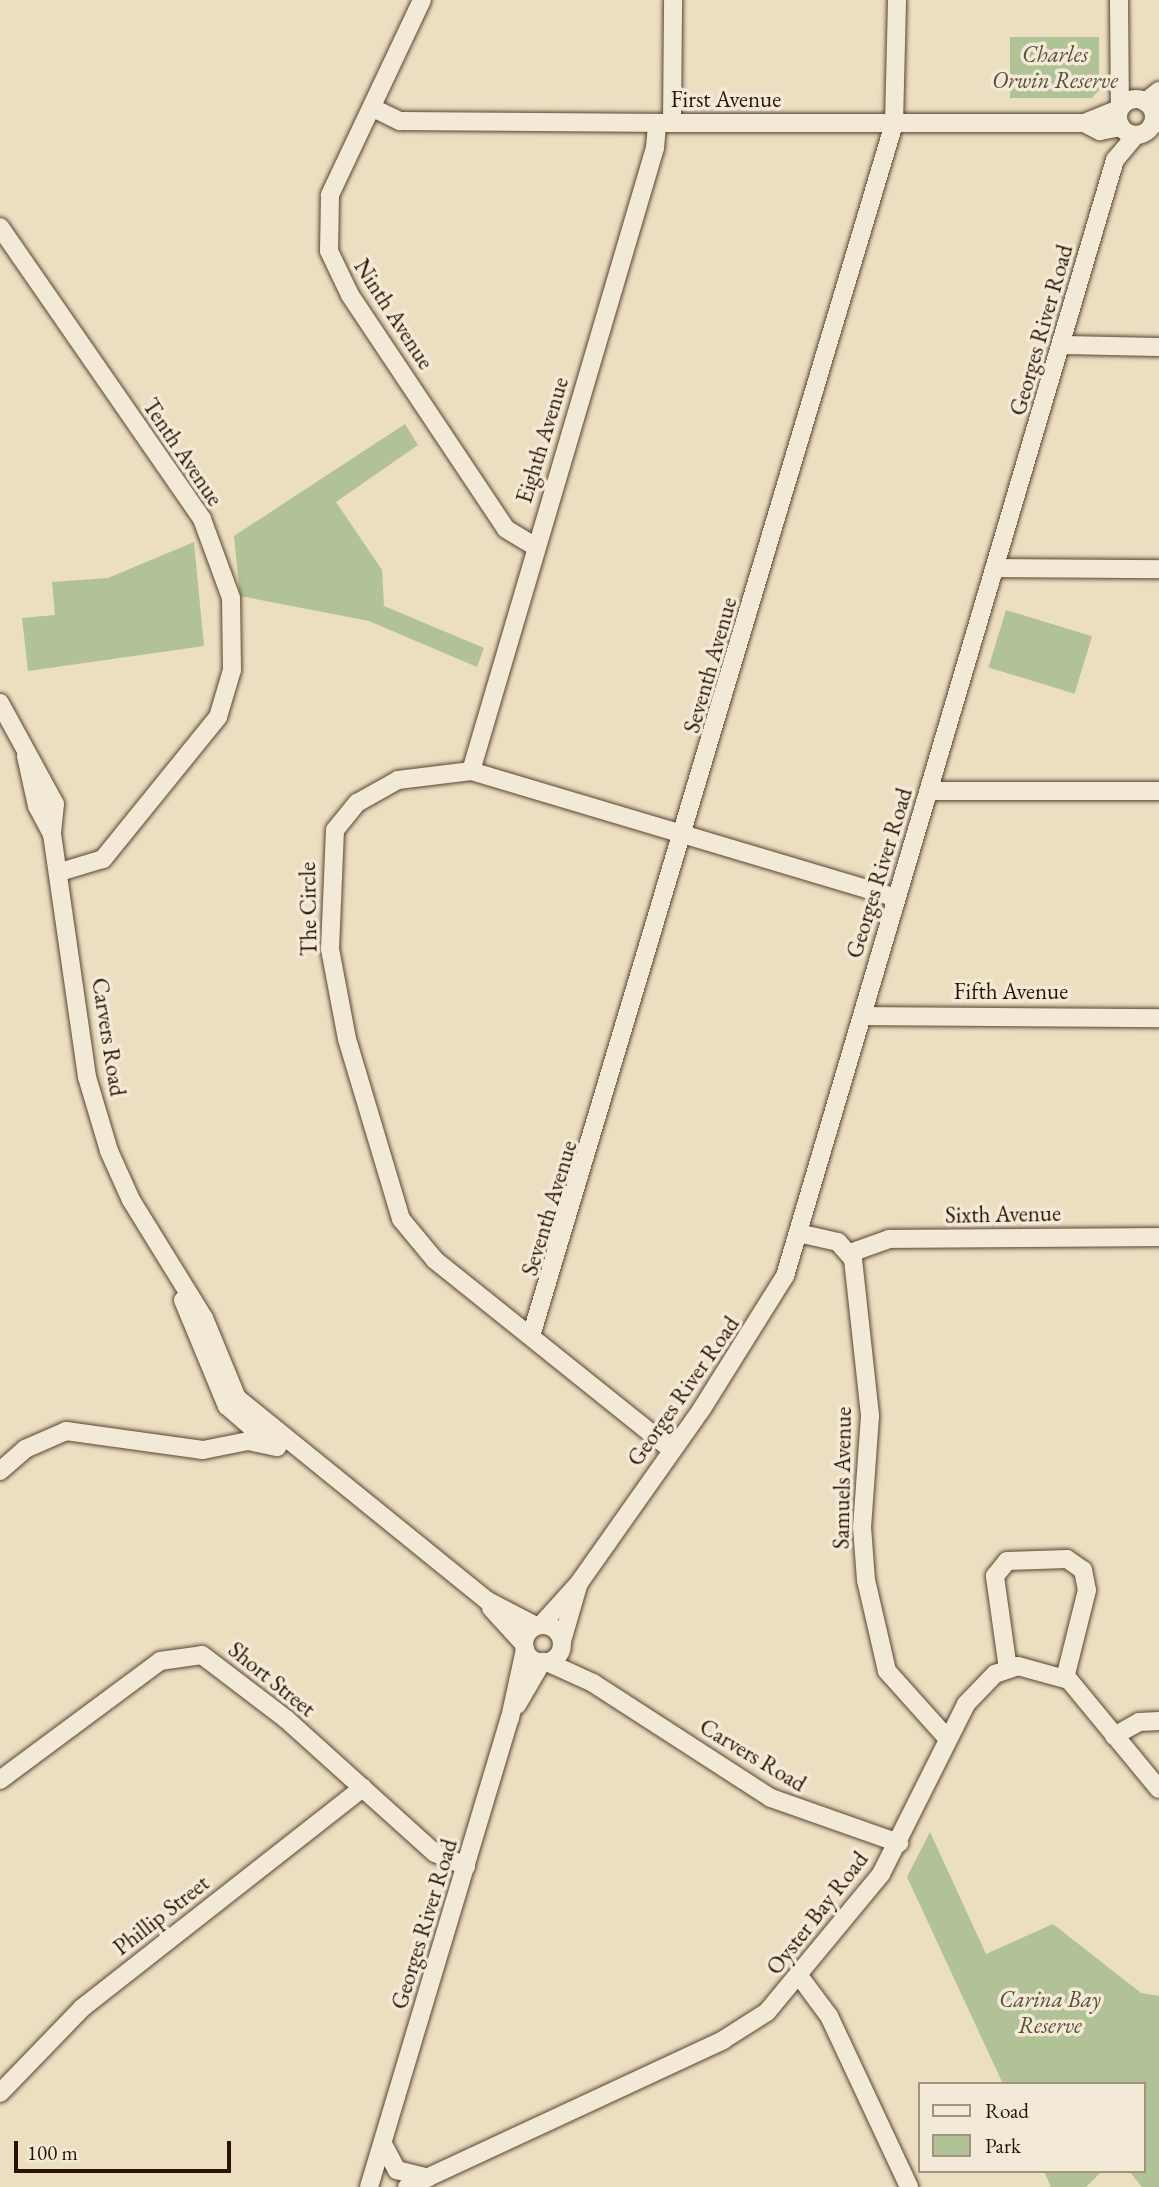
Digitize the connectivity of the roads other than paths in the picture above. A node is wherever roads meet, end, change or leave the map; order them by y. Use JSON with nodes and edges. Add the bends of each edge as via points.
{"nodes":[{"id":1,"x":422,"y":0,"type":"edge"},
{"id":2,"x":673,"y":0,"type":"edge"},
{"id":3,"x":897,"y":0,"type":"edge"},
{"id":4,"x":1119,"y":0,"type":"edge"},
{"id":5,"x":373,"y":108,"type":"junction"},
{"id":6,"x":1140,"y":115,"type":"edge"},
{"id":7,"x":664,"y":123,"type":"junction"},
{"id":8,"x":894,"y":124,"type":"junction"},
{"id":9,"x":1092,"y":127,"type":"junction"},
{"id":10,"x":1114,"y":155,"type":"junction"},
{"id":11,"x":0,"y":227,"type":"edge"},
{"id":12,"x":1063,"y":345,"type":"junction"},
{"id":13,"x":1159,"y":347,"type":"edge"},
{"id":14,"x":536,"y":547,"type":"junction"},
{"id":15,"x":997,"y":568,"type":"junction"},
{"id":16,"x":1159,"y":569,"type":"edge"},
{"id":17,"x":0,"y":704,"type":"edge"},
{"id":18,"x":471,"y":771,"type":"junction"},
{"id":19,"x":929,"y":791,"type":"junction"},
{"id":20,"x":1159,"y":791,"type":"edge"},
{"id":21,"x":686,"y":832,"type":"junction"},
{"id":22,"x":60,"y":872,"type":"junction"},
{"id":23,"x":896,"y":898,"type":"junction"},
{"id":24,"x":862,"y":1016,"type":"junction"},
{"id":25,"x":1159,"y":1018,"type":"edge"},
{"id":26,"x":797,"y":1233,"type":"junction"},
{"id":27,"x":1159,"y":1237,"type":"edge"},
{"id":28,"x":850,"y":1253,"type":"junction"},
{"id":29,"x":174,"y":1273,"type":"junction"},
{"id":30,"x":531,"y":1336,"type":"junction"},
{"id":31,"x":235,"y":1416,"type":"junction"},
{"id":32,"x":231,"y":1444,"type":"junction"},
{"id":33,"x":277,"y":1447,"type":"junction"},
{"id":34,"x":672,"y":1450,"type":"junction"},
{"id":35,"x":315,"y":1460,"type":"junction"},
{"id":36,"x":0,"y":1471,"type":"edge"},
{"id":37,"x":579,"y":1583,"type":"junction"},
{"id":38,"x":488,"y":1601,"type":"junction"},
{"id":39,"x":539,"y":1625,"type":"junction"},
{"id":40,"x":562,"y":1644,"type":"junction"},
{"id":41,"x":525,"y":1646,"type":"junction"},
{"id":42,"x":544,"y":1662,"type":"junction"},
{"id":43,"x":1007,"y":1669,"type":"junction"},
{"id":44,"x":1065,"y":1678,"type":"junction"},
{"id":45,"x":593,"y":1683,"type":"junction"},
{"id":46,"x":510,"y":1718,"type":"junction"},
{"id":47,"x":1159,"y":1721,"type":"edge"},
{"id":48,"x":1114,"y":1736,"type":"junction"},
{"id":49,"x":947,"y":1738,"type":"junction"},
{"id":50,"x":0,"y":1780,"type":"edge"},
{"id":51,"x":363,"y":1788,"type":"junction"},
{"id":52,"x":1159,"y":1789,"type":"edge"},
{"id":53,"x":899,"y":1843,"type":"junction"},
{"id":54,"x":467,"y":1866,"type":"junction"},
{"id":55,"x":800,"y":1977,"type":"junction"},
{"id":56,"x":0,"y":2093,"type":"edge"},
{"id":57,"x":383,"y":2144,"type":"junction"},
{"id":58,"x":428,"y":2182,"type":"edge"},
{"id":59,"x":369,"y":2187,"type":"edge"},
{"id":60,"x":407,"y":2187,"type":"edge"},
{"id":61,"x":909,"y":2187,"type":"edge"}],
"edges":[{"from":1,"to":5,"type":"street","name":"Ninth Avenue"},
{"from":2,"to":7,"type":"street","name":"Eighth Avenue"},
{"from":3,"to":8,"type":"street","name":"Seventh Avenue"},
{"from":4,"to":6,"type":"street","via":[[1119,65]]},
{"from":5,"to":7,"type":"street","name":"First Avenue","via":[[400,121]]},
{"from":5,"to":14,"type":"street","name":"Ninth Avenue","via":[[330,195],[325,220],[333,264],[506,529]]},
{"from":6,"to":9,"type":"street","name":"First Avenue"},
{"from":6,"to":10,"type":"street","name":"Georges River Road"},
{"from":7,"to":8,"type":"street","name":"First Avenue"},
{"from":7,"to":14,"type":"street","name":"Eighth Avenue"},
{"from":8,"to":9,"type":"street","name":"First Avenue"},
{"from":8,"to":21,"type":"street","name":"Seventh Avenue"},
{"from":9,"to":10,"type":"street"},
{"from":10,"to":12,"type":"street","name":"Georges River Road"},
{"from":11,"to":22,"type":"street","name":"Tenth Avenue","via":[[202,519],[231,598],[232,670],[218,717],[103,859]]},
{"from":12,"to":13,"type":"street"},
{"from":12,"to":15,"type":"street","name":"Georges River Road"},
{"from":14,"to":18,"type":"street","name":"Eighth Avenue"},
{"from":15,"to":16,"type":"street"},
{"from":15,"to":19,"type":"street","name":"Georges River Road"},
{"from":17,"to":22,"type":"street","name":"Carvers Road","via":[[51,791],[52,834]]},
{"from":18,"to":21,"type":"street","name":"The Circle"},
{"from":18,"to":30,"type":"street","name":"The Circle","via":[[398,780],[357,803],[335,830],[327,921],[352,1052],[401,1219],[435,1261]]},
{"from":19,"to":20,"type":"street"},
{"from":19,"to":23,"type":"street","name":"Georges River Road"},
{"from":21,"to":23,"type":"street","name":"The Circle"},
{"from":21,"to":30,"type":"street","name":"Seventh Avenue"},
{"from":22,"to":29,"type":"street","name":"Carvers Road","via":[[92,1100],[119,1177]]},
{"from":23,"to":24,"type":"street","name":"Georges River Road"},
{"from":24,"to":25,"type":"street","name":"Fifth Avenue"},
{"from":24,"to":26,"type":"street","name":"Georges River Road"},
{"from":26,"to":28,"type":"street","via":[[831,1238]]},
{"from":26,"to":34,"type":"street","name":"Georges River Road","via":[[769,1308]]},
{"from":27,"to":28,"type":"street","name":"Sixth Avenue","via":[[881,1240]]},
{"from":28,"to":49,"type":"street","name":"Samuels Avenue","via":[[870,1416],[862,1527],[866,1580],[887,1671]]},
{"from":29,"to":31,"type":"street","name":"Carvers Road","via":[[215,1382]]},
{"from":29,"to":35,"type":"street","name":"Carvers Road","via":[[204,1318],[237,1398]]},
{"from":30,"to":34,"type":"street","name":"The Circle"},
{"from":31,"to":32,"type":"street"},
{"from":31,"to":33,"type":"street","name":"Carvers Road"},
{"from":32,"to":33,"type":"street"},
{"from":32,"to":36,"type":"street","via":[[203,1450],[66,1430],[25,1448]]},
{"from":33,"to":35,"type":"street","name":"Carvers Road"},
{"from":34,"to":37,"type":"street","name":"Georges River Road"},
{"from":35,"to":38,"type":"street","name":"Carvers Road"},
{"from":37,"to":39,"type":"street","name":"Georges River Road"},
{"from":37,"to":40,"type":"street","name":"Georges River Road"},
{"from":38,"to":39,"type":"street","name":"Carvers Road"},
{"from":38,"to":41,"type":"street","name":"Carvers Road"},
{"from":39,"to":40,"type":"street","name":"Carvers Road","via":[[556,1630]]},
{"from":39,"to":41,"type":"street","name":"Georges River Road"},
{"from":40,"to":42,"type":"street","name":"Georges River Road"},
{"from":40,"to":45,"type":"street","name":"Carvers Road"},
{"from":41,"to":42,"type":"street","name":"Carvers Road"},
{"from":41,"to":46,"type":"street","name":"Georges River Road"},
{"from":42,"to":45,"type":"street","name":"Carvers Road"},
{"from":42,"to":46,"type":"street","name":"Georges River Road"},
{"from":43,"to":44,"type":"street","via":[[1043,1669]]},
{"from":43,"to":44,"type":"street","via":[[995,1576],[1007,1561],[1067,1559],[1083,1570],[1087,1590]]},
{"from":43,"to":49,"type":"street","name":"Oyster Bay Road","via":[[979,1686]]},
{"from":44,"to":48,"type":"street"},
{"from":45,"to":53,"type":"street","name":"Carvers Road","via":[[771,1798]]},
{"from":46,"to":54,"type":"street","name":"Georges River Road"},
{"from":47,"to":48,"type":"street","via":[[1139,1722]]},
{"from":48,"to":52,"type":"street"},
{"from":49,"to":53,"type":"street","name":"Oyster Bay Road"},
{"from":50,"to":51,"type":"street","name":"Short Street","via":[[160,1661],[188,1653],[215,1662]]},
{"from":51,"to":54,"type":"street","name":"Short Street","via":[[435,1853]]},
{"from":51,"to":56,"type":"street","name":"Phillip Street","via":[[82,2008]]},
{"from":53,"to":55,"type":"street","name":"Oyster Bay Road"},
{"from":54,"to":57,"type":"street","name":"Georges River Road"},
{"from":55,"to":58,"type":"street","name":"Oyster Bay Road","via":[[767,2011],[723,2040]]},
{"from":55,"to":61,"type":"street","via":[[829,2016]]},
{"from":57,"to":58,"type":"street","via":[[405,2175]]},
{"from":57,"to":59,"type":"street","name":"Georges River Road"},
{"from":58,"to":60,"type":"street","name":"Oyster Bay Road"}]}
